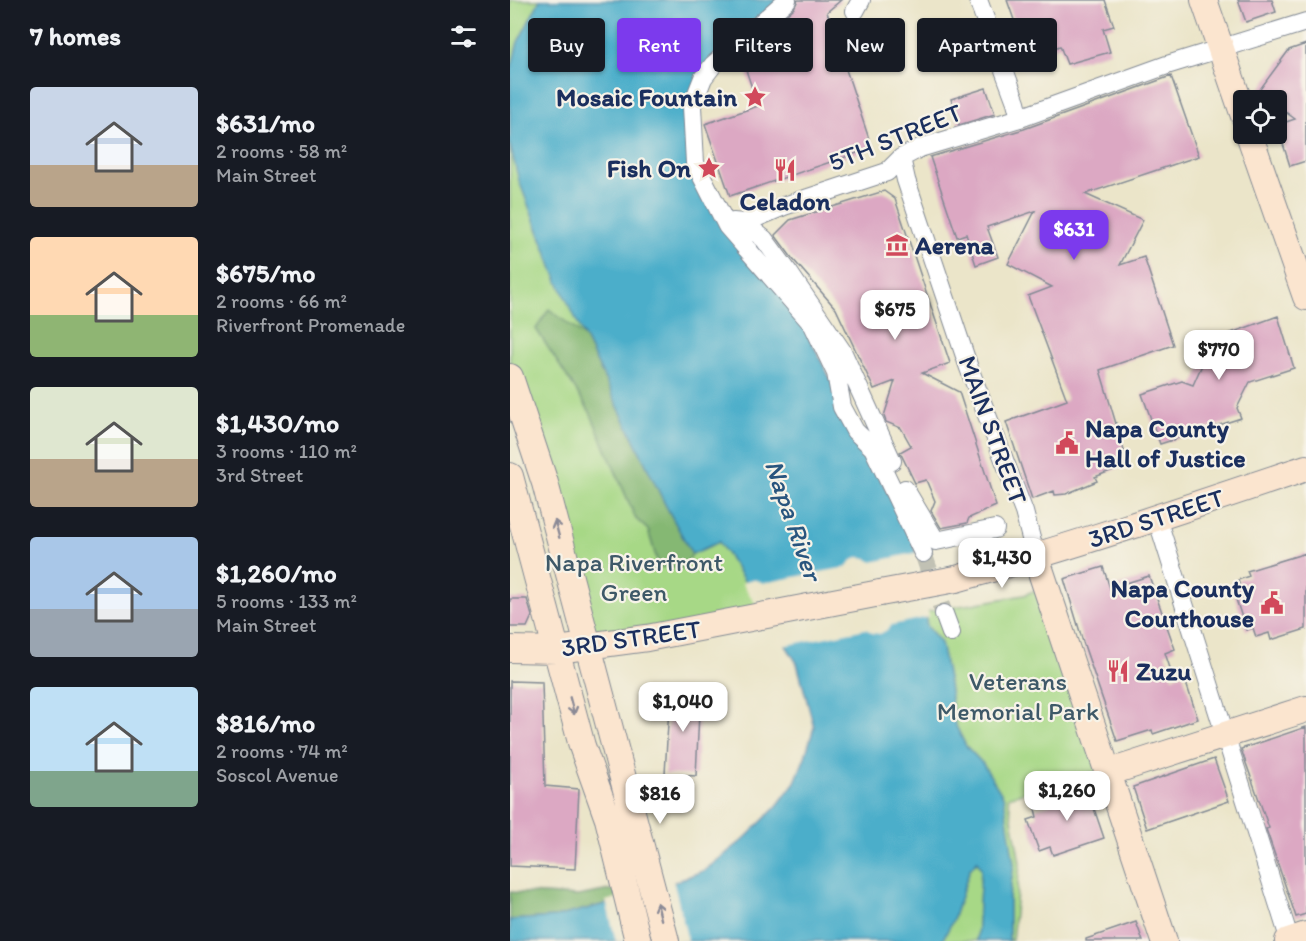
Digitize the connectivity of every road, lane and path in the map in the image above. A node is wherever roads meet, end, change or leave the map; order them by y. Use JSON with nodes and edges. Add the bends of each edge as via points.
{"nodes":[{"id":1,"x":787,"y":0,"type":"edge"},
{"id":2,"x":978,"y":0,"type":"edge"},
{"id":3,"x":1204,"y":0,"type":"edge"},
{"id":4,"x":1306,"y":22,"type":"edge"},
{"id":5,"x":1220,"y":49,"type":"junction"},
{"id":6,"x":1235,"y":90,"type":"edge"},
{"id":7,"x":1020,"y":118,"type":"junction"},
{"id":8,"x":1254,"y":144,"type":"edge"},
{"id":9,"x":901,"y":158,"type":"junction"},
{"id":10,"x":735,"y":224,"type":"junction"},
{"id":11,"x":1299,"y":256,"type":"edge"},
{"id":12,"x":1306,"y":297,"type":"edge"},
{"id":13,"x":510,"y":377,"type":"edge"},
{"id":14,"x":1306,"y":468,"type":"edge"},
{"id":15,"x":510,"y":476,"type":"edge"},
{"id":16,"x":1157,"y":518,"type":"junction"},
{"id":17,"x":995,"y":528,"type":"dead end"},
{"id":18,"x":923,"y":552,"type":"tunnel mouth"},
{"id":19,"x":1036,"y":557,"type":"junction"},
{"id":20,"x":944,"y":614,"type":"tunnel mouth"},
{"id":21,"x":951,"y":633,"type":"dead end"},
{"id":22,"x":588,"y":647,"type":"junction"},
{"id":23,"x":510,"y":649,"type":"edge"},
{"id":24,"x":556,"y":650,"type":"junction"},
{"id":25,"x":1306,"y":709,"type":"edge"},
{"id":26,"x":1226,"y":736,"type":"junction"},
{"id":27,"x":1107,"y":773,"type":"junction"},
{"id":28,"x":1306,"y":935,"type":"edge"},
{"id":29,"x":638,"y":941,"type":"edge"},
{"id":30,"x":666,"y":941,"type":"edge"},
{"id":31,"x":1164,"y":941,"type":"edge"},
{"id":32,"x":1289,"y":941,"type":"edge"}],
"edges":[{"from":1,"to":10,"type":"street","via":[[713,65],[692,106],[695,163]]},
{"from":2,"to":7,"type":"street"},
{"from":3,"to":5,"type":"street"},
{"from":4,"to":5,"type":"street","name":"5TH STREET"},
{"from":5,"to":6,"type":"street"},
{"from":5,"to":7,"type":"street","name":"5TH STREET"},
{"from":7,"to":9,"type":"street","name":"5TH STREET","via":[[920,148]]},
{"from":8,"to":11,"type":"street"},
{"from":9,"to":10,"type":"street","name":"5TH STREET","via":[[887,172]]},
{"from":9,"to":19,"type":"street","name":"MAIN STREET","via":[[969,368],[1024,512]]},
{"from":10,"to":17,"type":"street","via":[[764,239],[842,351],[909,498],[936,541]]},
{"from":10,"to":18,"type":"street","via":[[813,325],[836,373],[842,407],[855,431],[873,448]]},
{"from":11,"to":12,"type":"street"},
{"from":22,"to":13,"type":"street","one_way":true,"via":[[545,483]]},
{"from":14,"to":16,"type":"street","name":"3RD STREET"},
{"from":15,"to":24,"type":"street"},
{"from":16,"to":19,"type":"street","name":"3RD STREET"},
{"from":16,"to":26,"type":"street"},
{"from":19,"to":22,"type":"street","name":"3RD STREET","bridge":true,"via":[[957,579]]},
{"from":19,"to":27,"type":"street","name":"MAIN STREET"},
{"from":20,"to":21,"type":"street"},
{"from":22,"to":24,"type":"street","name":"3RD STREET"},
{"from":30,"to":22,"type":"street","one_way":true},
{"from":23,"to":24,"type":"street","name":"3RD STREET"},
{"from":24,"to":29,"type":"street","one_way":true,"via":[[582,746],[608,819]]},
{"from":25,"to":26,"type":"street"},
{"from":26,"to":27,"type":"street"},
{"from":26,"to":32,"type":"street"},
{"from":27,"to":31,"type":"street","name":"MAIN STREET"},
{"from":28,"to":32,"type":"street"}]}
